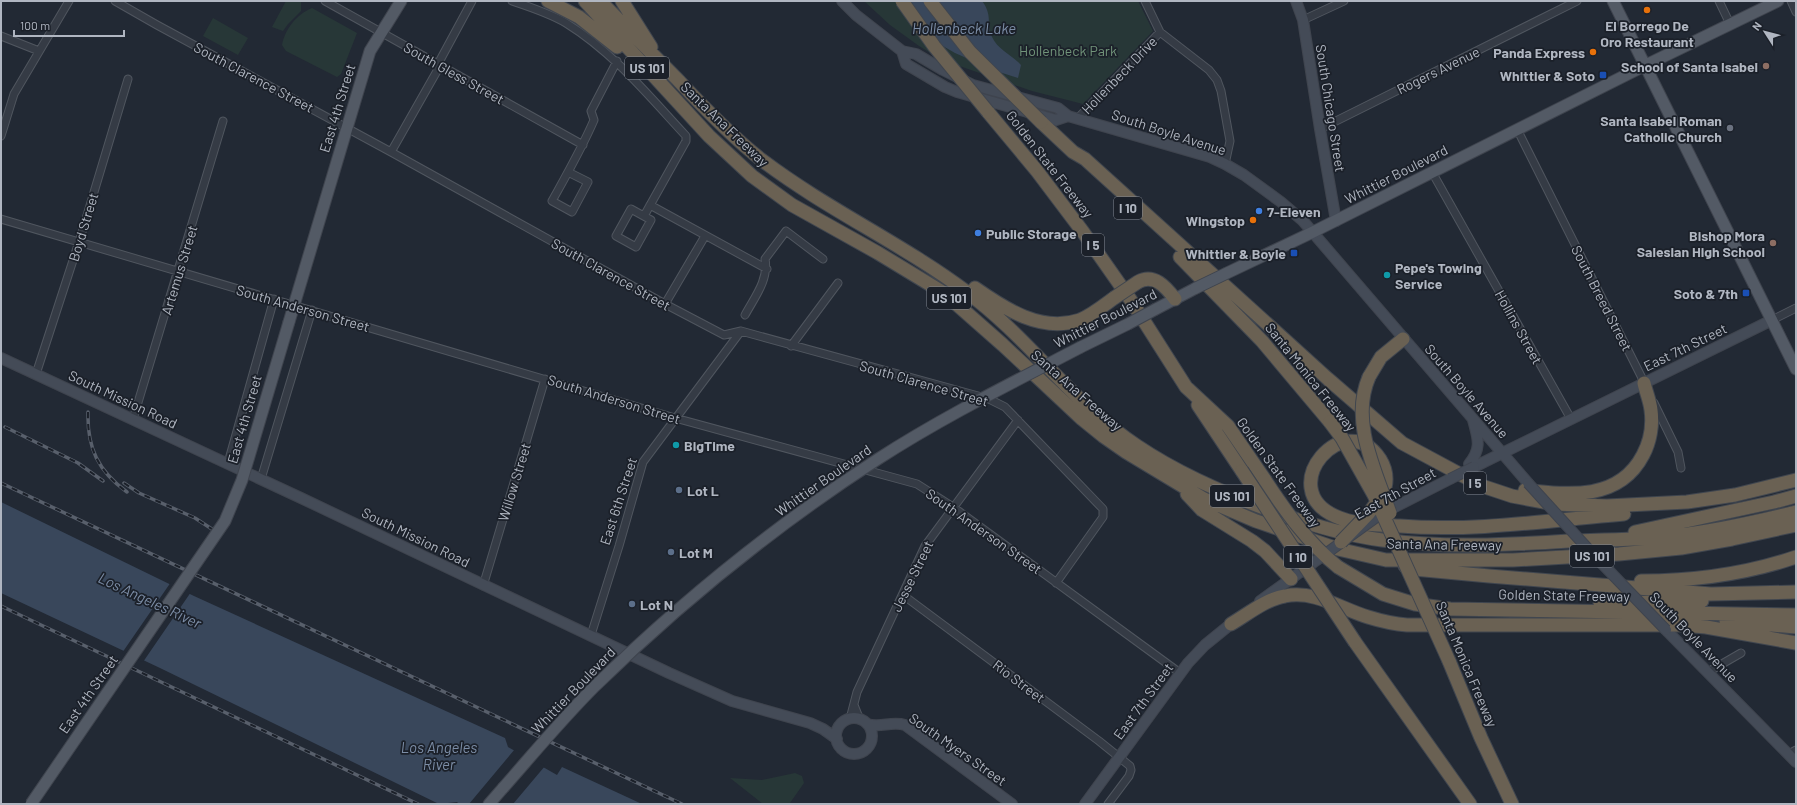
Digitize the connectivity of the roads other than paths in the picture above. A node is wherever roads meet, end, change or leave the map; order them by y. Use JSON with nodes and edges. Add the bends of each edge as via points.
{"nodes":[{"id":1,"x":68,"y":1,"type":"edge"},
{"id":2,"x":115,"y":1,"type":"edge"},
{"id":3,"x":325,"y":1,"type":"edge"},
{"id":4,"x":401,"y":1,"type":"edge"},
{"id":5,"x":472,"y":1,"type":"edge"},
{"id":6,"x":512,"y":1,"type":"edge"},
{"id":7,"x":548,"y":1,"type":"edge"},
{"id":8,"x":585,"y":1,"type":"edge"},
{"id":9,"x":600,"y":1,"type":"edge"},
{"id":10,"x":622,"y":1,"type":"edge"},
{"id":11,"x":842,"y":1,"type":"edge"},
{"id":12,"x":902,"y":1,"type":"edge"},
{"id":13,"x":930,"y":1,"type":"edge"},
{"id":14,"x":1145,"y":1,"type":"edge"},
{"id":15,"x":1296,"y":1,"type":"edge"},
{"id":16,"x":1344,"y":1,"type":"edge"},
{"id":17,"x":1577,"y":1,"type":"edge"},
{"id":18,"x":1613,"y":1,"type":"edge"},
{"id":19,"x":1719,"y":1,"type":"edge"},
{"id":20,"x":1778,"y":1,"type":"edge"},
{"id":21,"x":1791,"y":1,"type":"edge"},
{"id":22,"x":1796,"y":12,"type":"edge"},
{"id":23,"x":1303,"y":20,"type":"junction"},
{"id":24,"x":1730,"y":24,"type":"junction"},
{"id":25,"x":381,"y":32,"type":"junction"},
{"id":26,"x":1160,"y":32,"type":"junction"},
{"id":27,"x":1,"y":36,"type":"edge"},
{"id":28,"x":39,"y":51,"type":"junction"},
{"id":29,"x":902,"y":51,"type":"junction"},
{"id":30,"x":617,"y":61,"type":"junction"},
{"id":31,"x":660,"y":62,"type":"junction"},
{"id":32,"x":438,"y":64,"type":"junction"},
{"id":33,"x":1644,"y":66,"type":"junction"},
{"id":34,"x":128,"y":79,"type":"dead end"},
{"id":35,"x":1073,"y":117,"type":"junction"},
{"id":36,"x":223,"y":121,"type":"dead end"},
{"id":37,"x":346,"y":127,"type":"junction"},
{"id":38,"x":1320,"y":128,"type":"junction"},
{"id":39,"x":1518,"y":131,"type":"junction"},
{"id":40,"x":1,"y":136,"type":"edge"},
{"id":41,"x":709,"y":136,"type":"junction"},
{"id":42,"x":583,"y":145,"type":"junction"},
{"id":43,"x":391,"y":152,"type":"junction"},
{"id":44,"x":1073,"y":152,"type":"junction"},
{"id":45,"x":1224,"y":164,"type":"junction"},
{"id":46,"x":568,"y":172,"type":"junction"},
{"id":47,"x":1432,"y":172,"type":"junction"},
{"id":48,"x":650,"y":206,"type":"junction"},
{"id":49,"x":644,"y":216,"type":"junction"},
{"id":50,"x":1,"y":219,"type":"edge"},
{"id":51,"x":1336,"y":221,"type":"junction"},
{"id":52,"x":1312,"y":233,"type":"junction"},
{"id":53,"x":705,"y":236,"type":"junction"},
{"id":54,"x":79,"y":242,"type":"junction"},
{"id":55,"x":823,"y":258,"type":"dead end"},
{"id":56,"x":767,"y":269,"type":"junction"},
{"id":57,"x":938,"y":271,"type":"junction"},
{"id":58,"x":178,"y":272,"type":"junction"},
{"id":59,"x":838,"y":283,"type":"dead end"},
{"id":60,"x":274,"y":299,"type":"junction"},
{"id":61,"x":1175,"y":299,"type":"junction"},
{"id":62,"x":665,"y":304,"type":"junction"},
{"id":63,"x":294,"y":305,"type":"junction"},
{"id":64,"x":1796,"y":308,"type":"edge"},
{"id":65,"x":312,"y":310,"type":"junction"},
{"id":66,"x":745,"y":315,"type":"dead end"},
{"id":67,"x":1772,"y":320,"type":"junction"},
{"id":68,"x":741,"y":331,"type":"junction"},
{"id":69,"x":1403,"y":339,"type":"junction"},
{"id":70,"x":792,"y":346,"type":"junction"},
{"id":71,"x":1,"y":358,"type":"edge"},
{"id":72,"x":1796,"y":369,"type":"edge"},
{"id":73,"x":36,"y":374,"type":"junction"},
{"id":74,"x":545,"y":379,"type":"junction"},
{"id":75,"x":1644,"y":383,"type":"junction"},
{"id":76,"x":1186,"y":387,"type":"junction"},
{"id":77,"x":676,"y":418,"type":"junction"},
{"id":78,"x":1472,"y":418,"type":"junction"},
{"id":79,"x":133,"y":419,"type":"junction"},
{"id":80,"x":1571,"y":419,"type":"junction"},
{"id":81,"x":1018,"y":420,"type":"junction"},
{"id":82,"x":1502,"y":454,"type":"junction"},
{"id":83,"x":228,"y":463,"type":"junction"},
{"id":84,"x":1472,"y":466,"type":"junction"},
{"id":85,"x":1681,"y":468,"type":"dead end"},
{"id":86,"x":1454,"y":476,"type":"junction"},
{"id":87,"x":261,"y":479,"type":"junction"},
{"id":88,"x":1796,"y":480,"type":"edge"},
{"id":89,"x":1174,"y":481,"type":"junction"},
{"id":90,"x":1796,"y":496,"type":"edge"},
{"id":91,"x":1687,"y":502,"type":"junction"},
{"id":92,"x":953,"y":507,"type":"junction"},
{"id":93,"x":1796,"y":512,"type":"edge"},
{"id":94,"x":1796,"y":525,"type":"edge"},
{"id":95,"x":1598,"y":540,"type":"junction"},
{"id":96,"x":1341,"y":542,"type":"junction"},
{"id":97,"x":1796,"y":557,"type":"edge"},
{"id":98,"x":1386,"y":560,"type":"junction"},
{"id":99,"x":1291,"y":579,"type":"junction"},
{"id":100,"x":1413,"y":579,"type":"junction"},
{"id":101,"x":1056,"y":582,"type":"junction"},
{"id":102,"x":1603,"y":585,"type":"junction"},
{"id":103,"x":484,"y":586,"type":"junction"},
{"id":104,"x":1796,"y":592,"type":"edge"},
{"id":105,"x":903,"y":594,"type":"junction"},
{"id":106,"x":1796,"y":596,"type":"edge"},
{"id":107,"x":1536,"y":610,"type":"junction"},
{"id":108,"x":1685,"y":612,"type":"junction"},
{"id":109,"x":1796,"y":614,"type":"edge"},
{"id":110,"x":1231,"y":624,"type":"junction"},
{"id":111,"x":1796,"y":627,"type":"edge"},
{"id":112,"x":591,"y":635,"type":"junction"},
{"id":113,"x":1796,"y":643,"type":"edge"},
{"id":114,"x":1741,"y":653,"type":"dead end"},
{"id":115,"x":1708,"y":672,"type":"junction"},
{"id":116,"x":1180,"y":673,"type":"junction"},
{"id":117,"x":854,"y":705,"type":"junction"},
{"id":118,"x":1471,"y":711,"type":"junction"},
{"id":119,"x":844,"y":722,"type":"junction"},
{"id":120,"x":864,"y":722,"type":"junction"},
{"id":121,"x":887,"y":725,"type":"junction"},
{"id":122,"x":823,"y":729,"type":"junction"},
{"id":123,"x":872,"y":738,"type":"junction"},
{"id":124,"x":837,"y":740,"type":"junction"},
{"id":125,"x":1794,"y":755,"type":"edge"},
{"id":126,"x":1120,"y":756,"type":"junction"},
{"id":127,"x":1467,"y":800,"type":"edge"},
{"id":128,"x":31,"y":804,"type":"edge"},
{"id":129,"x":489,"y":804,"type":"edge"},
{"id":130,"x":1012,"y":804,"type":"edge"},
{"id":131,"x":1084,"y":804,"type":"edge"},
{"id":132,"x":1108,"y":804,"type":"edge"},
{"id":133,"x":1512,"y":804,"type":"edge"},
{"id":134,"x":1520,"y":804,"type":"edge"}],
"edges":[{"from":1,"to":28,"type":"street"},
{"from":2,"to":37,"type":"street","name":"South Clarence Street"},
{"from":3,"to":25,"type":"street","name":"South Gless Street"},
{"from":4,"to":25,"type":"main road","name":"East 4th Street"},
{"from":5,"to":32,"type":"street"},
{"from":6,"to":30,"type":"street","via":[[537,9],[564,23],[594,42]]},
{"from":7,"to":41,"type":"highway","via":[[579,16],[605,36]]},
{"from":8,"to":41,"type":"highway","name":"Santa Ana Freeway","number":"US 101"},
{"from":9,"to":31,"type":"highway","name":"Santa Ana Freeway","number":"US 101"},
{"from":10,"to":31,"type":"highway"},
{"from":11,"to":29,"type":"main road","name":"South Boyle Avenue"},
{"from":12,"to":76,"type":"highway","name":"Golden State Freeway","number":"I 5","bridge":true,"via":[[934,46],[1037,171],[1083,232],[1130,298]]},
{"from":13,"to":44,"type":"highway","name":"Golden State Freeway","number":"I 5","bridge":true,"via":[[970,52]]},
{"from":14,"to":26,"type":"street"},
{"from":15,"to":23,"type":"main road","name":"South Chicago Street"},
{"from":16,"to":23,"type":"street"},
{"from":17,"to":38,"type":"street","name":"Rogers Avenue"},
{"from":18,"to":33,"type":"main road"},
{"from":19,"to":24,"type":"street"},
{"from":20,"to":24,"type":"main road","name":"Whittier Boulevard"},
{"from":21,"to":22,"type":"street"},
{"from":23,"to":38,"type":"main road","name":"South Chicago Street"},
{"from":24,"to":33,"type":"main road","name":"Whittier Boulevard"},
{"from":25,"to":32,"type":"street","name":"South Gless Street"},
{"from":25,"to":37,"type":"main road","name":"East 4th Street","via":[[370,51]]},
{"from":26,"to":35,"type":"street","name":"Hollenbeck Drive"},
{"from":26,"to":45,"type":"street","via":[[1209,70],[1217,80],[1230,140]]},
{"from":27,"to":28,"type":"street"},
{"from":28,"to":40,"type":"street","via":[[14,94]]},
{"from":29,"to":35,"type":"main road","name":"South Boyle Avenue","via":[[916,54],[973,85],[1058,108]]},
{"from":29,"to":35,"type":"main road","name":"South Boyle Avenue","via":[[906,64],[957,92],[1056,120]]},
{"from":30,"to":42,"type":"street","via":[[591,111],[594,120]]},
{"from":30,"to":48,"type":"street","via":[[686,136],[686,141]]},
{"from":31,"to":57,"type":"highway","name":"Santa Ana Freeway","number":"US 101","via":[[729,133],[759,158],[812,196]]},
{"from":32,"to":42,"type":"street","name":"South Gless Street"},
{"from":32,"to":43,"type":"street","via":[[437,71]]},
{"from":33,"to":39,"type":"main road","name":"Whittier Boulevard"},
{"from":33,"to":67,"type":"main road"},
{"from":34,"to":54,"type":"street","name":"Boyd Street"},
{"from":35,"to":45,"type":"main road","name":"South Boyle Avenue"},
{"from":36,"to":58,"type":"street","name":"Artemus Street"},
{"from":37,"to":43,"type":"street","name":"South Clarence Street"},
{"from":37,"to":63,"type":"main road","name":"East 4th Street"},
{"from":38,"to":51,"type":"main road","name":"South Chicago Street"},
{"from":39,"to":47,"type":"main road","name":"Whittier Boulevard"},
{"from":39,"to":75,"type":"street","name":"South Breed Street"},
{"from":41,"to":89,"type":"highway","name":"Santa Ana Freeway","number":"US 101","via":[[752,176],[792,205],[878,253],[944,294],[1082,419],[1126,452]]},
{"from":42,"to":46,"type":"street"},
{"from":43,"to":62,"type":"street","name":"South Clarence Street"},
{"from":44,"to":86,"type":"highway","name":"Golden State Freeway","number":"I 5","via":[[1085,159],[1383,428]]},
{"from":44,"to":100,"type":"highway","name":"Santa Monica Freeway","number":"I 10","bridge":true,"via":[[1081,164],[1186,262],[1262,340],[1330,422],[1359,466]]},
{"from":45,"to":52,"type":"main road","name":"South Boyle Avenue","via":[[1281,202]]},
{"from":46,"to":46,"type":"street","via":[[588,182],[572,212],[552,201]]},
{"from":47,"to":51,"type":"main road","name":"Whittier Boulevard"},
{"from":47,"to":80,"type":"street","name":"Hollins Street"},
{"from":48,"to":49,"type":"street"},
{"from":48,"to":53,"type":"street"},
{"from":49,"to":49,"type":"street","via":[[631,209],[616,236],[636,247],[651,220]]},
{"from":50,"to":54,"type":"street","name":"South Anderson Street"},
{"from":51,"to":52,"type":"main road","name":"Whittier Boulevard"},
{"from":52,"to":61,"type":"main road","name":"Whittier Boulevard","bridge":true},
{"from":52,"to":69,"type":"main road","name":"South Boyle Avenue"},
{"from":53,"to":56,"type":"street"},
{"from":53,"to":62,"type":"street"},
{"from":54,"to":58,"type":"street","name":"South Anderson Street"},
{"from":54,"to":73,"type":"street","name":"Boyd Street"},
{"from":55,"to":56,"type":"street","via":[[786,231],[765,259]]},
{"from":56,"to":66,"type":"street","via":[[765,279]]},
{"from":57,"to":61,"type":"highway","bridge":true,"via":[[958,276],[1005,309],[1036,321],[1074,321],[1090,314],[1146,279],[1153,279],[1165,287]]},
{"from":57,"to":95,"type":"highway","name":"Santa Ana Freeway","number":"US 101","via":[[1000,320],[1115,430],[1164,462],[1236,498],[1336,533],[1380,540],[1500,545]]},
{"from":58,"to":60,"type":"street","name":"South Anderson Street"},
{"from":58,"to":79,"type":"street","name":"Artemus Street"},
{"from":59,"to":70,"type":"street"},
{"from":60,"to":63,"type":"street","name":"South Anderson Street"},
{"from":60,"to":83,"type":"street","name":"East 4th Street"},
{"from":61,"to":129,"type":"main road","name":"Whittier Boulevard","bridge":true,"via":[[966,406],[878,459],[803,510],[705,586],[649,635],[569,713]]},
{"from":62,"to":68,"type":"street","name":"South Clarence Street","via":[[724,335]]},
{"from":63,"to":65,"type":"street","name":"South Anderson Street"},
{"from":63,"to":128,"type":"main road","name":"East 4th Street","bridge":true,"via":[[242,480],[225,521]]},
{"from":64,"to":67,"type":"street","name":"East 7th Street"},
{"from":65,"to":74,"type":"street","name":"South Anderson Street"},
{"from":65,"to":87,"type":"street"},
{"from":67,"to":72,"type":"main road"},
{"from":67,"to":75,"type":"main road","name":"East 7th Street"},
{"from":68,"to":70,"type":"street","name":"South Clarence Street"},
{"from":68,"to":77,"type":"street","name":"East 6th Street"},
{"from":69,"to":78,"type":"main road","name":"South Boyle Avenue"},
{"from":69,"to":100,"type":"highway","bridge":true,"via":[[1381,357],[1369,377],[1364,387],[1361,413],[1364,436]]},
{"from":70,"to":81,"type":"street","name":"South Clarence Street","via":[[989,399],[1005,407]]},
{"from":71,"to":73,"type":"main road","name":"South Mission Road"},
{"from":73,"to":79,"type":"main road","name":"South Mission Road"},
{"from":74,"to":77,"type":"street","name":"South Anderson Street"},
{"from":74,"to":103,"type":"street","name":"Willow Street"},
{"from":75,"to":80,"type":"main road","name":"East 7th Street"},
{"from":75,"to":85,"type":"street","name":"South Breed Street","via":[[1678,452]]},
{"from":75,"to":86,"type":"highway","via":[[1651,410],[1651,426],[1646,448],[1629,475],[1611,487],[1587,493],[1552,493],[1517,489]]},
{"from":76,"to":107,"type":"highway","name":"Golden State Freeway","number":"I 5","bridge":true,"via":[[1228,426],[1299,528],[1314,546],[1338,567],[1383,594],[1415,604],[1450,609]]},
{"from":76,"to":127,"type":"highway","number":"I 10","bridge":true,"via":[[1355,642]]},
{"from":77,"to":92,"type":"street","name":"South Anderson Street","via":[[917,484]]},
{"from":77,"to":112,"type":"street","name":"East 6th Street","via":[[643,462]]},
{"from":78,"to":82,"type":"main road","name":"South Boyle Avenue"},
{"from":78,"to":84,"type":"main road","via":[[1478,440],[1478,452]]},
{"from":79,"to":83,"type":"main road","name":"South Mission Road"},
{"from":80,"to":82,"type":"main road","name":"East 7th Street"},
{"from":81,"to":92,"type":"street","name":"Jesse Street"},
{"from":81,"to":101,"type":"street","name":"South Clarence Street","via":[[1103,509],[1103,517]]},
{"from":82,"to":84,"type":"main road","name":"East 7th Street"},
{"from":82,"to":115,"type":"main road","name":"South Boyle Avenue","bridge":true,"via":[[1589,550]]},
{"from":83,"to":87,"type":"main road","name":"South Mission Road"},
{"from":84,"to":86,"type":"main road","name":"East 7th Street","bridge":true},
{"from":86,"to":91,"type":"highway","name":"Golden State Freeway","number":"I 5","via":[[1501,493],[1554,504],[1607,506]]},
{"from":86,"to":96,"type":"main road","name":"East 7th Street","bridge":true,"via":[[1378,516]]},
{"from":87,"to":103,"type":"main road","name":"South Mission Road"},
{"from":88,"to":91,"type":"highway","name":"Golden State Freeway","number":"I 5","via":[[1735,495]]},
{"from":89,"to":98,"type":"highway","name":"Santa Ana Freeway","number":"US 101","via":[[1204,499],[1256,521],[1338,549]]},
{"from":89,"to":99,"type":"highway","via":[[1202,510],[1252,540]]},
{"from":90,"to":95,"type":"highway"},
{"from":91,"to":96,"type":"highway","bridge":true,"via":[[1666,509],[1468,527],[1436,528],[1376,524],[1336,516],[1325,510],[1313,494],[1311,476],[1323,453],[1347,442],[1364,444],[1375,452],[1385,468],[1387,486],[1368,514]]},
{"from":92,"to":101,"type":"street","name":"South Anderson Street"},
{"from":92,"to":105,"type":"street","name":"Jesse Street","via":[[925,546]]},
{"from":93,"to":95,"type":"highway","name":"Santa Ana Freeway","number":"US 101","via":[[1716,530],[1674,536]]},
{"from":94,"to":98,"type":"highway","name":"Santa Ana Freeway","number":"US 101","via":[[1681,548],[1619,554],[1513,560]]},
{"from":96,"to":99,"type":"main road","name":"East 7th Street","bridge":true},
{"from":97,"to":102,"type":"highway","via":[[1758,568],[1703,578],[1630,581]]},
{"from":98,"to":102,"type":"highway","via":[[1414,568],[1445,572]]},
{"from":99,"to":110,"type":"main road","name":"East 7th Street"},
{"from":100,"to":118,"type":"highway","name":"Santa Monica Freeway","number":"I 10","bridge":true},
{"from":101,"to":116,"type":"street","name":"South Anderson Street"},
{"from":102,"to":104,"type":"highway","via":[[1711,594]]},
{"from":103,"to":112,"type":"main road","name":"South Mission Road"},
{"from":105,"to":117,"type":"street","name":"Jesse Street"},
{"from":105,"to":126,"type":"street","name":"Rio Street"},
{"from":106,"to":107,"type":"highway","via":[[1570,604]]},
{"from":107,"to":108,"type":"highway","name":"Golden State Freeway","number":"I 5"},
{"from":108,"to":109,"type":"highway","name":"Golden State Freeway","number":"I 5"},
{"from":108,"to":111,"type":"highway","via":[[1698,618]]},
{"from":110,"to":113,"type":"highway","via":[[1270,601],[1297,594],[1332,602],[1381,621],[1407,625],[1681,625]]},
{"from":110,"to":116,"type":"main road","name":"East 7th Street","via":[[1205,645]]},
{"from":112,"to":122,"type":"main road","name":"South Mission Road","via":[[732,701]]},
{"from":114,"to":115,"type":"street"},
{"from":115,"to":125,"type":"main road","name":"South Boyle Avenue"},
{"from":116,"to":126,"type":"main road","name":"East 7th Street"},
{"from":117,"to":119,"type":"street","name":"Jesse Street","via":[[851,715]]},
{"from":117,"to":120,"type":"street"},
{"from":118,"to":133,"type":"highway","name":"Santa Monica Freeway","number":"I 10"},
{"from":118,"to":134,"type":"highway","via":[[1486,733]]},
{"from":119,"to":120,"type":"main road"},
{"from":119,"to":122,"type":"main road"},
{"from":119,"to":124,"type":"main road","via":[[837,734]]},
{"from":120,"to":121,"type":"main road","name":"South Myers Street"},
{"from":120,"to":123,"type":"main road","via":[[871,731]]},
{"from":121,"to":123,"type":"main road","name":"South Myers Street"},
{"from":121,"to":130,"type":"main road","name":"South Myers Street","via":[[905,725]]},
{"from":122,"to":124,"type":"main road","name":"South Mission Road"},
{"from":123,"to":124,"type":"main road","via":[[864,751],[853,754],[842,750]]},
{"from":126,"to":131,"type":"main road","name":"East 7th Street"},
{"from":126,"to":132,"type":"street","name":"Rio Street","via":[[1131,770]]}]}
